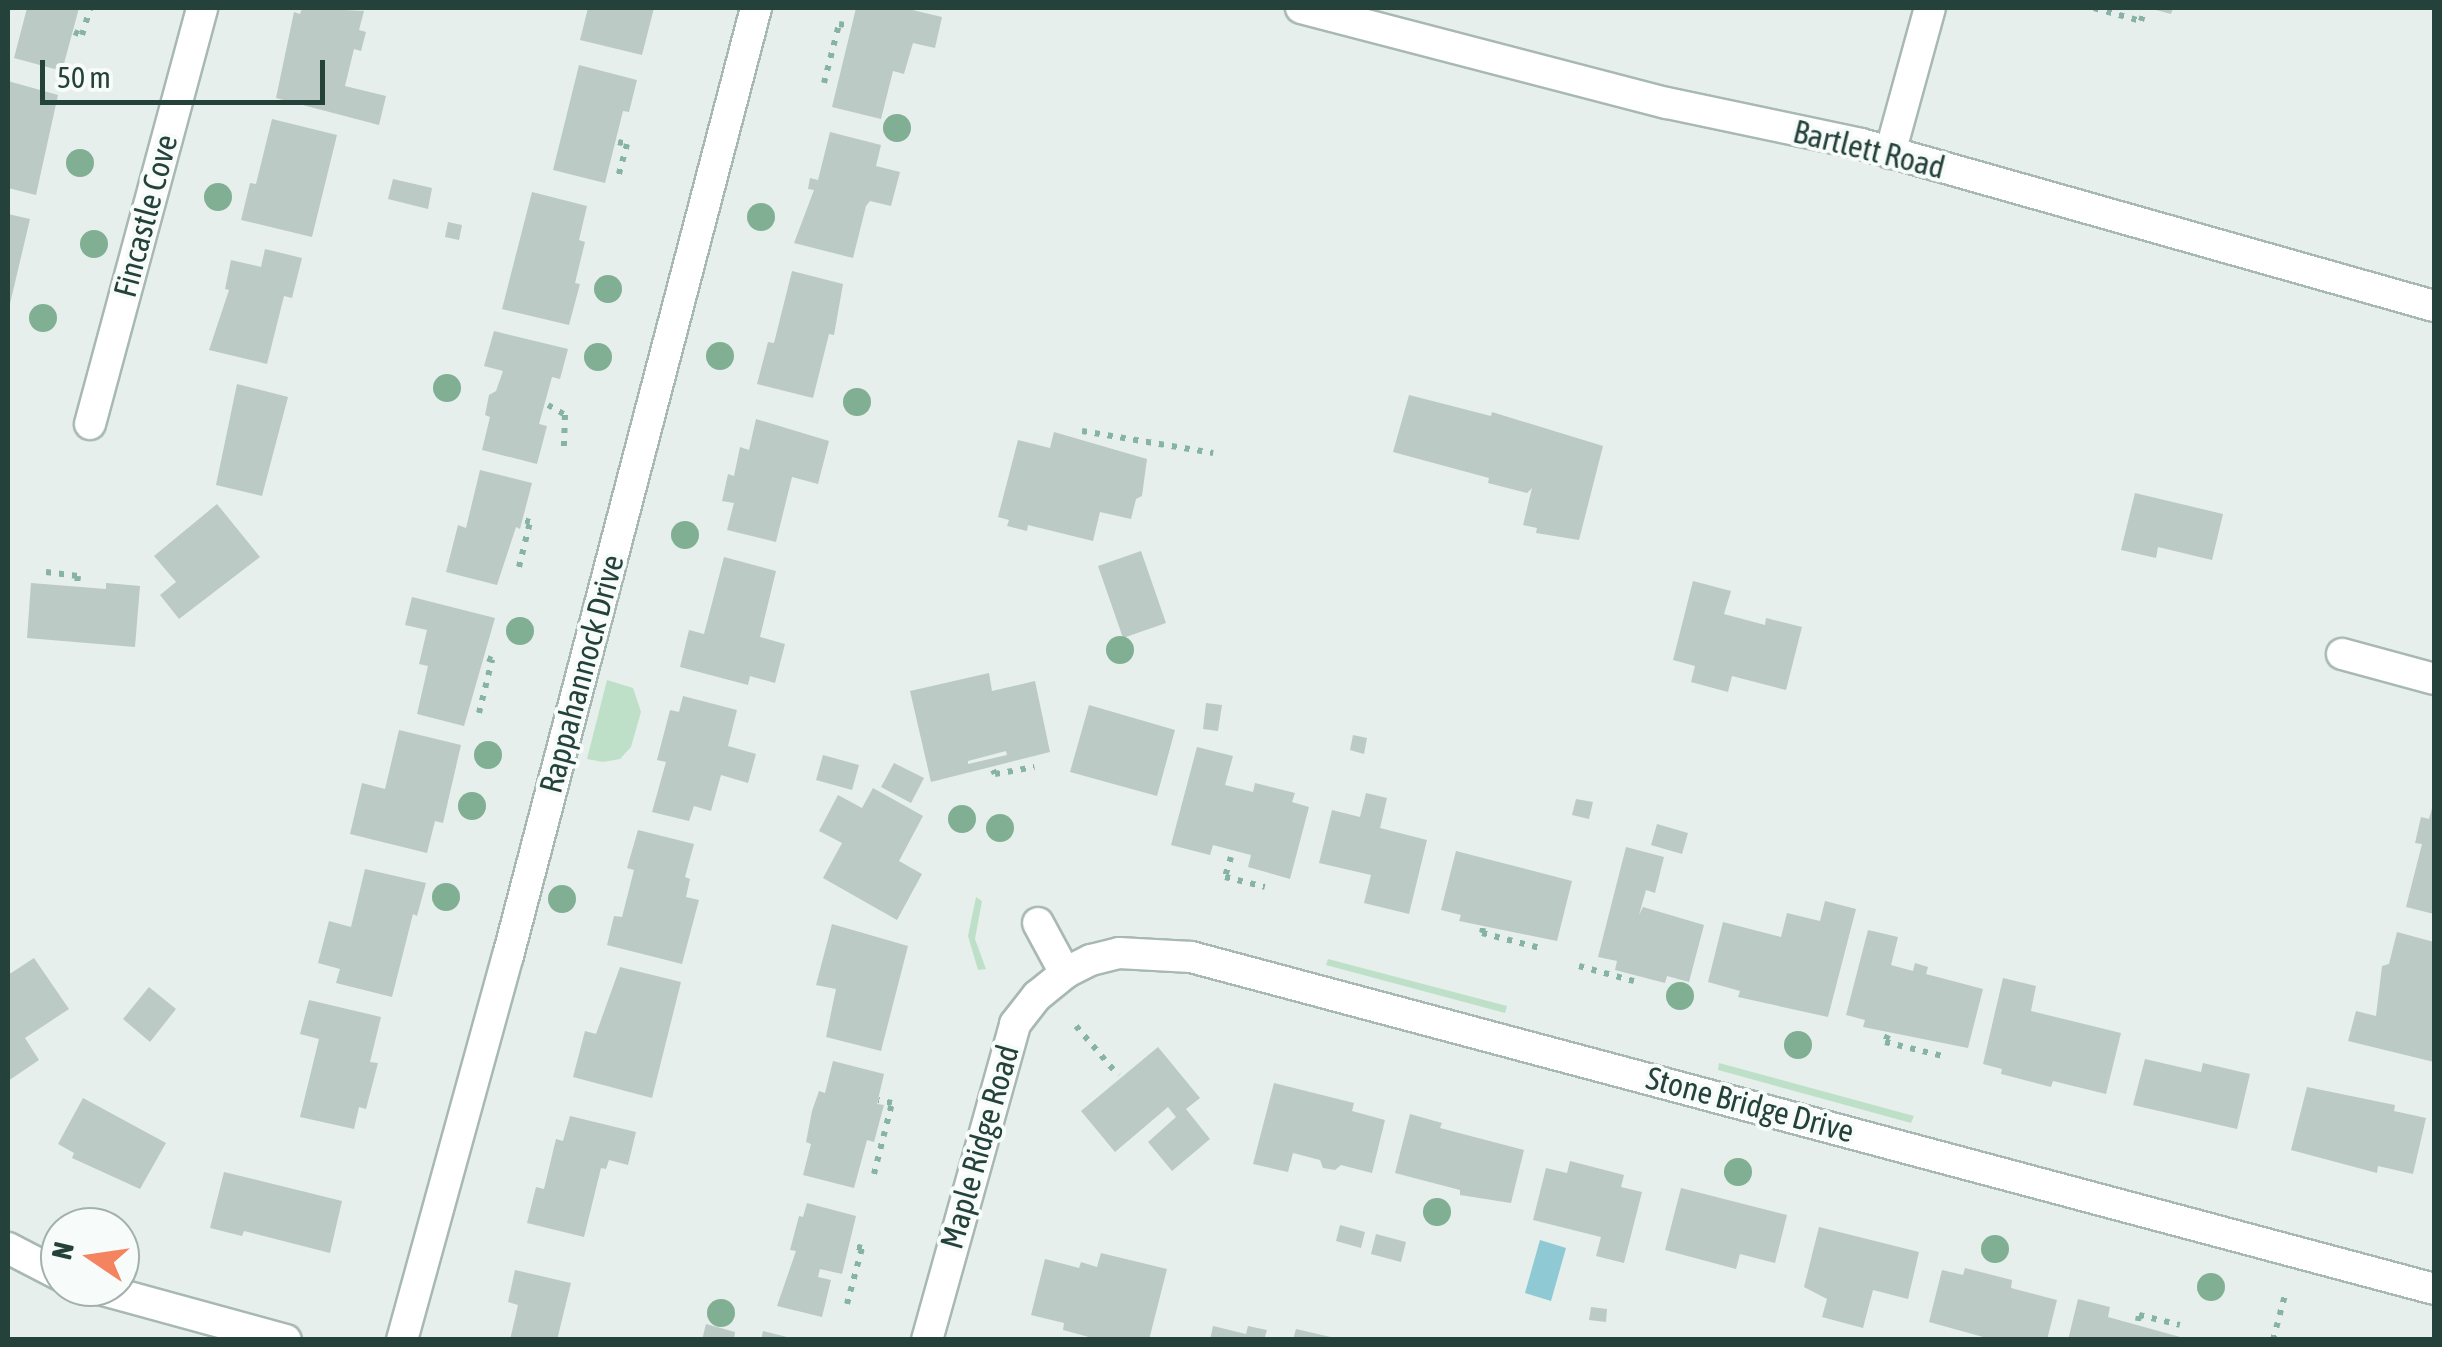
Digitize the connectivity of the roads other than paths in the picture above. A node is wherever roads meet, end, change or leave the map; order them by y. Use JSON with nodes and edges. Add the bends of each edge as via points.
{"nodes":[{"id":1,"x":202,"y":8,"type":"edge"},
{"id":2,"x":756,"y":8,"type":"edge"},
{"id":3,"x":1301,"y":8,"type":"edge"},
{"id":4,"x":1930,"y":8,"type":"edge"},
{"id":5,"x":1890,"y":152,"type":"junction"},
{"id":6,"x":2434,"y":306,"type":"edge"},
{"id":7,"x":90,"y":424,"type":"dead end"},
{"id":8,"x":2342,"y":654,"type":"dead end"},
{"id":9,"x":2434,"y":679,"type":"edge"},
{"id":10,"x":1038,"y":922,"type":"dead end"},
{"id":11,"x":1064,"y":973,"type":"junction"},
{"id":12,"x":8,"y":1248,"type":"edge"},
{"id":13,"x":40,"y":1265,"type":"edge"},
{"id":14,"x":2434,"y":1289,"type":"edge"},
{"id":15,"x":140,"y":1300,"type":"edge"},
{"id":16,"x":286,"y":1340,"type":"edge"},
{"id":17,"x":402,"y":1340,"type":"edge"},
{"id":18,"x":926,"y":1340,"type":"edge"}],
"edges":[{"from":1,"to":7,"type":"street","name":"Fincastle Cove"},
{"from":2,"to":17,"type":"street","name":"Rappahannock Drive"},
{"from":3,"to":5,"type":"street","name":"Bartlett Road","via":[[1666,103]]},
{"from":4,"to":5,"type":"street"},
{"from":5,"to":6,"type":"street","name":"Bartlett Road"},
{"from":8,"to":9,"type":"street"},
{"from":10,"to":11,"type":"street"},
{"from":11,"to":14,"type":"street","name":"Stone Bridge Drive","via":[[1119,954],[1191,957]]},
{"from":11,"to":18,"type":"street","name":"Maple Ridge Road","via":[[1014,1024]]},
{"from":12,"to":13,"type":"street"},
{"from":15,"to":16,"type":"street"}]}
